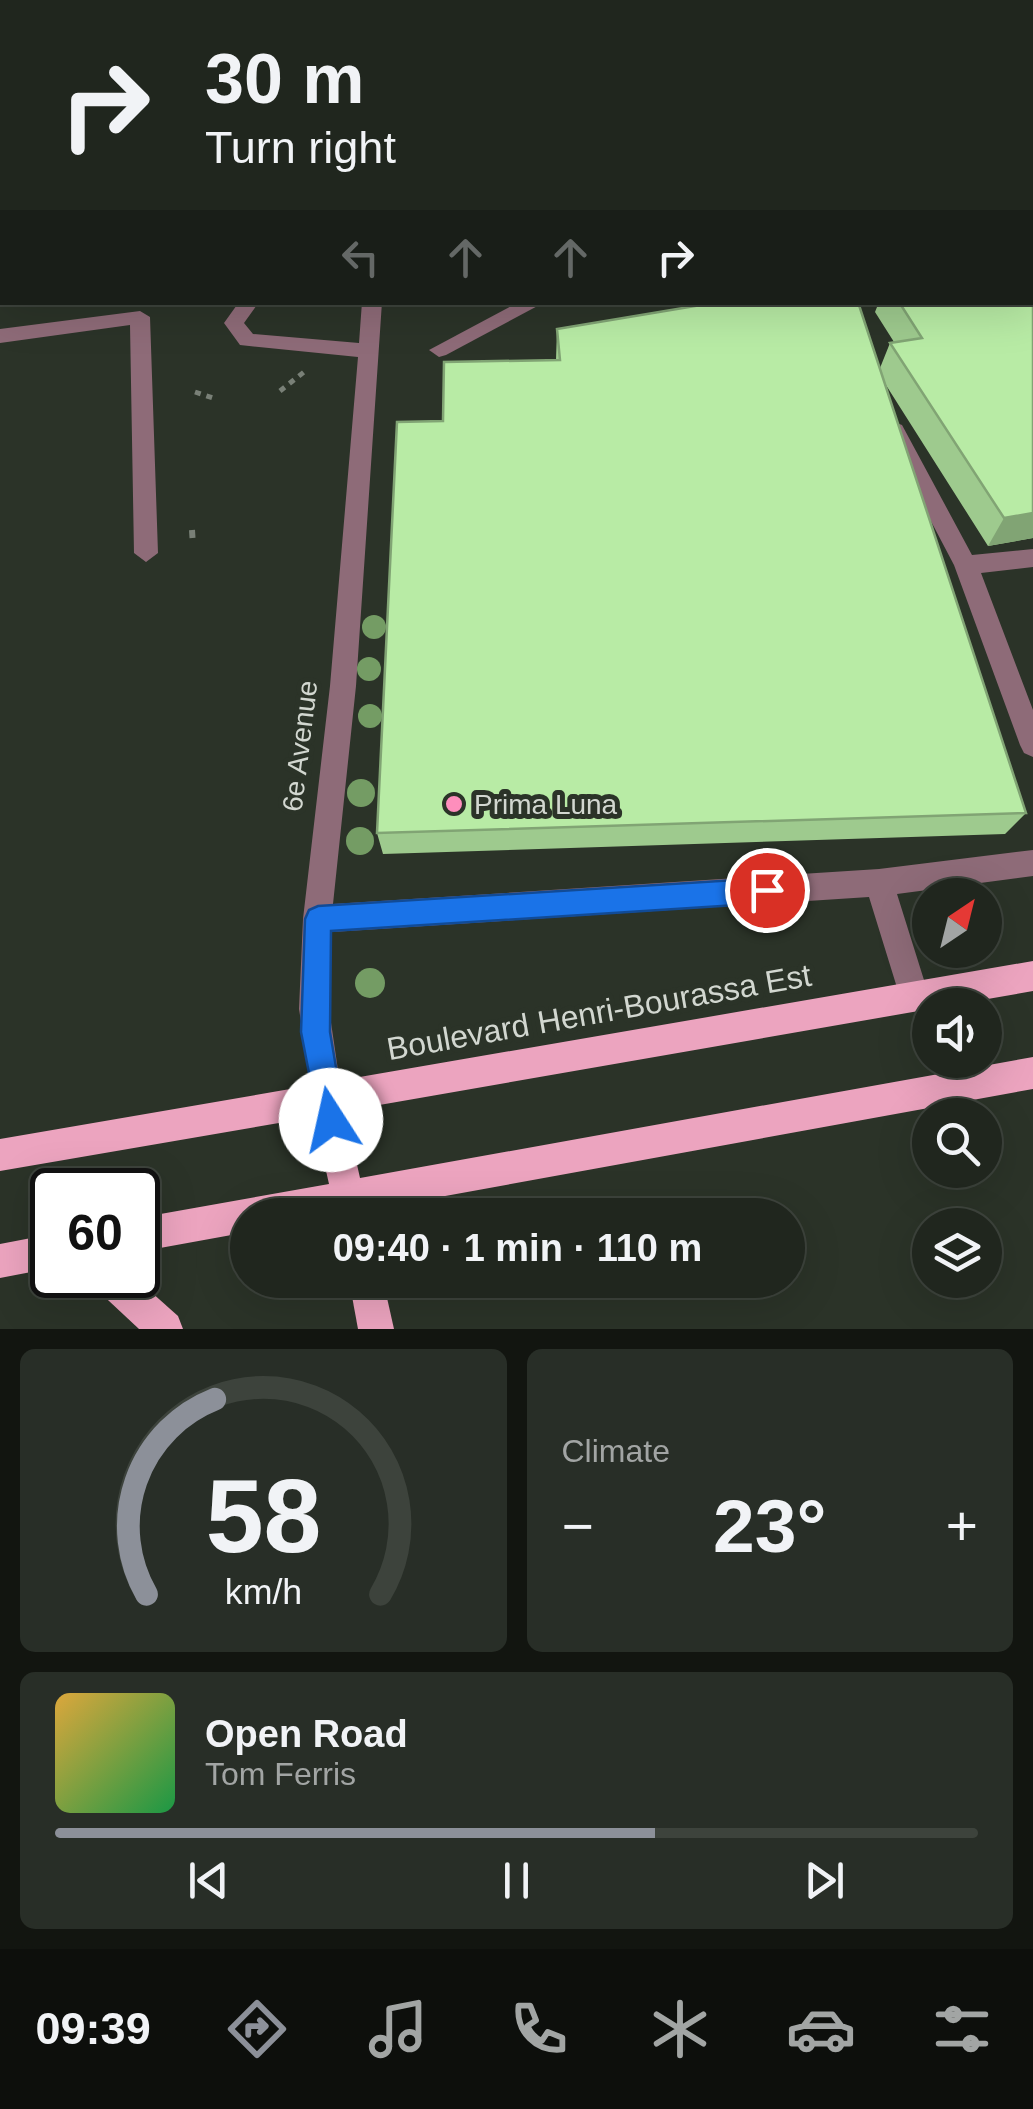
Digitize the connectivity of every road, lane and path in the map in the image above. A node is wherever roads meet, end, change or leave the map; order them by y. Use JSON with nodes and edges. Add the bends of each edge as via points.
{"nodes":[{"id":1,"x":248,"y":305,"type":"edge"},
{"id":2,"x":372,"y":305,"type":"edge"},
{"id":3,"x":530,"y":305,"type":"edge"},
{"id":4,"x":0,"y":336,"type":"edge"},
{"id":5,"x":439,"y":350,"type":"dead end"},
{"id":6,"x":368,"y":351,"type":"junction"},
{"id":7,"x":304,"y":372,"type":"dead end"},
{"id":8,"x":280,"y":390,"type":"dead end"},
{"id":9,"x":196,"y":392,"type":"dead end"},
{"id":10,"x":216,"y":399,"type":"dead end"},
{"id":11,"x":882,"y":406,"type":"edge"},
{"id":12,"x":192,"y":530,"type":"dead end"},
{"id":13,"x":192,"y":546,"type":"dead end"},
{"id":14,"x":146,"y":553,"type":"dead end"},
{"id":15,"x":1033,"y":558,"type":"edge"},
{"id":16,"x":966,"y":565,"type":"junction"},
{"id":17,"x":1033,"y":744,"type":"edge"},
{"id":18,"x":1033,"y":863,"type":"edge"},
{"id":19,"x":880,"y":884,"type":"junction"},
{"id":20,"x":318,"y":919,"type":"junction"},
{"id":21,"x":1033,"y":976,"type":"edge"},
{"id":22,"x":962,"y":988,"type":"edge"},
{"id":23,"x":912,"y":989,"type":"edge"},
{"id":24,"x":912,"y":996,"type":"edge"},
{"id":25,"x":1033,"y":1073,"type":"edge"},
{"id":26,"x":326,"y":1096,"type":"junction"},
{"id":27,"x":6,"y":1152,"type":"edge"},
{"id":28,"x":348,"y":1198,"type":"edge"},
{"id":29,"x":386,"y":1198,"type":"edge"},
{"id":30,"x":230,"y":1222,"type":"edge"},
{"id":31,"x":160,"y":1232,"type":"edge"},
{"id":32,"x":30,"y":1256,"type":"edge"},
{"id":33,"x":0,"y":1261,"type":"edge"},
{"id":34,"x":131,"y":1298,"type":"edge"},
{"id":35,"x":370,"y":1298,"type":"edge"},
{"id":36,"x":164,"y":1329,"type":"edge"},
{"id":37,"x":376,"y":1329,"type":"edge"}],
"edges":[{"from":1,"to":6,"type":"street","via":[[234,322],[247,340]]},
{"from":2,"to":6,"type":"street","name":"6e Avenue"},
{"from":3,"to":5,"type":"street"},
{"from":4,"to":14,"type":"street","via":[[140,317]]},
{"from":6,"to":20,"type":"street","name":"6e Avenue"},
{"from":7,"to":8,"type":"path"},
{"from":9,"to":10,"type":"path"},
{"from":11,"to":16,"type":"street"},
{"from":12,"to":13,"type":"path"},
{"from":15,"to":16,"type":"street"},
{"from":16,"to":17,"type":"street"},
{"from":18,"to":19,"type":"street"},
{"from":19,"to":20,"type":"street"},
{"from":19,"to":23,"type":"street"},
{"from":20,"to":26,"type":"street","name":"6e Avenue","via":[[314,1010]]},
{"from":21,"to":22,"type":"main road","name":"Boulevard Henri-Bourassa Est"},
{"from":24,"to":26,"type":"main road","name":"Boulevard Henri-Bourassa Est"},
{"from":25,"to":29,"type":"main road"},
{"from":26,"to":27,"type":"main road","name":"Boulevard Henri-Bourassa Est"},
{"from":26,"to":28,"type":"main road","name":"6e Avenue"},
{"from":30,"to":31,"type":"main road"},
{"from":32,"to":33,"type":"main road"},
{"from":34,"to":36,"type":"main road"},
{"from":35,"to":37,"type":"main road"}]}
